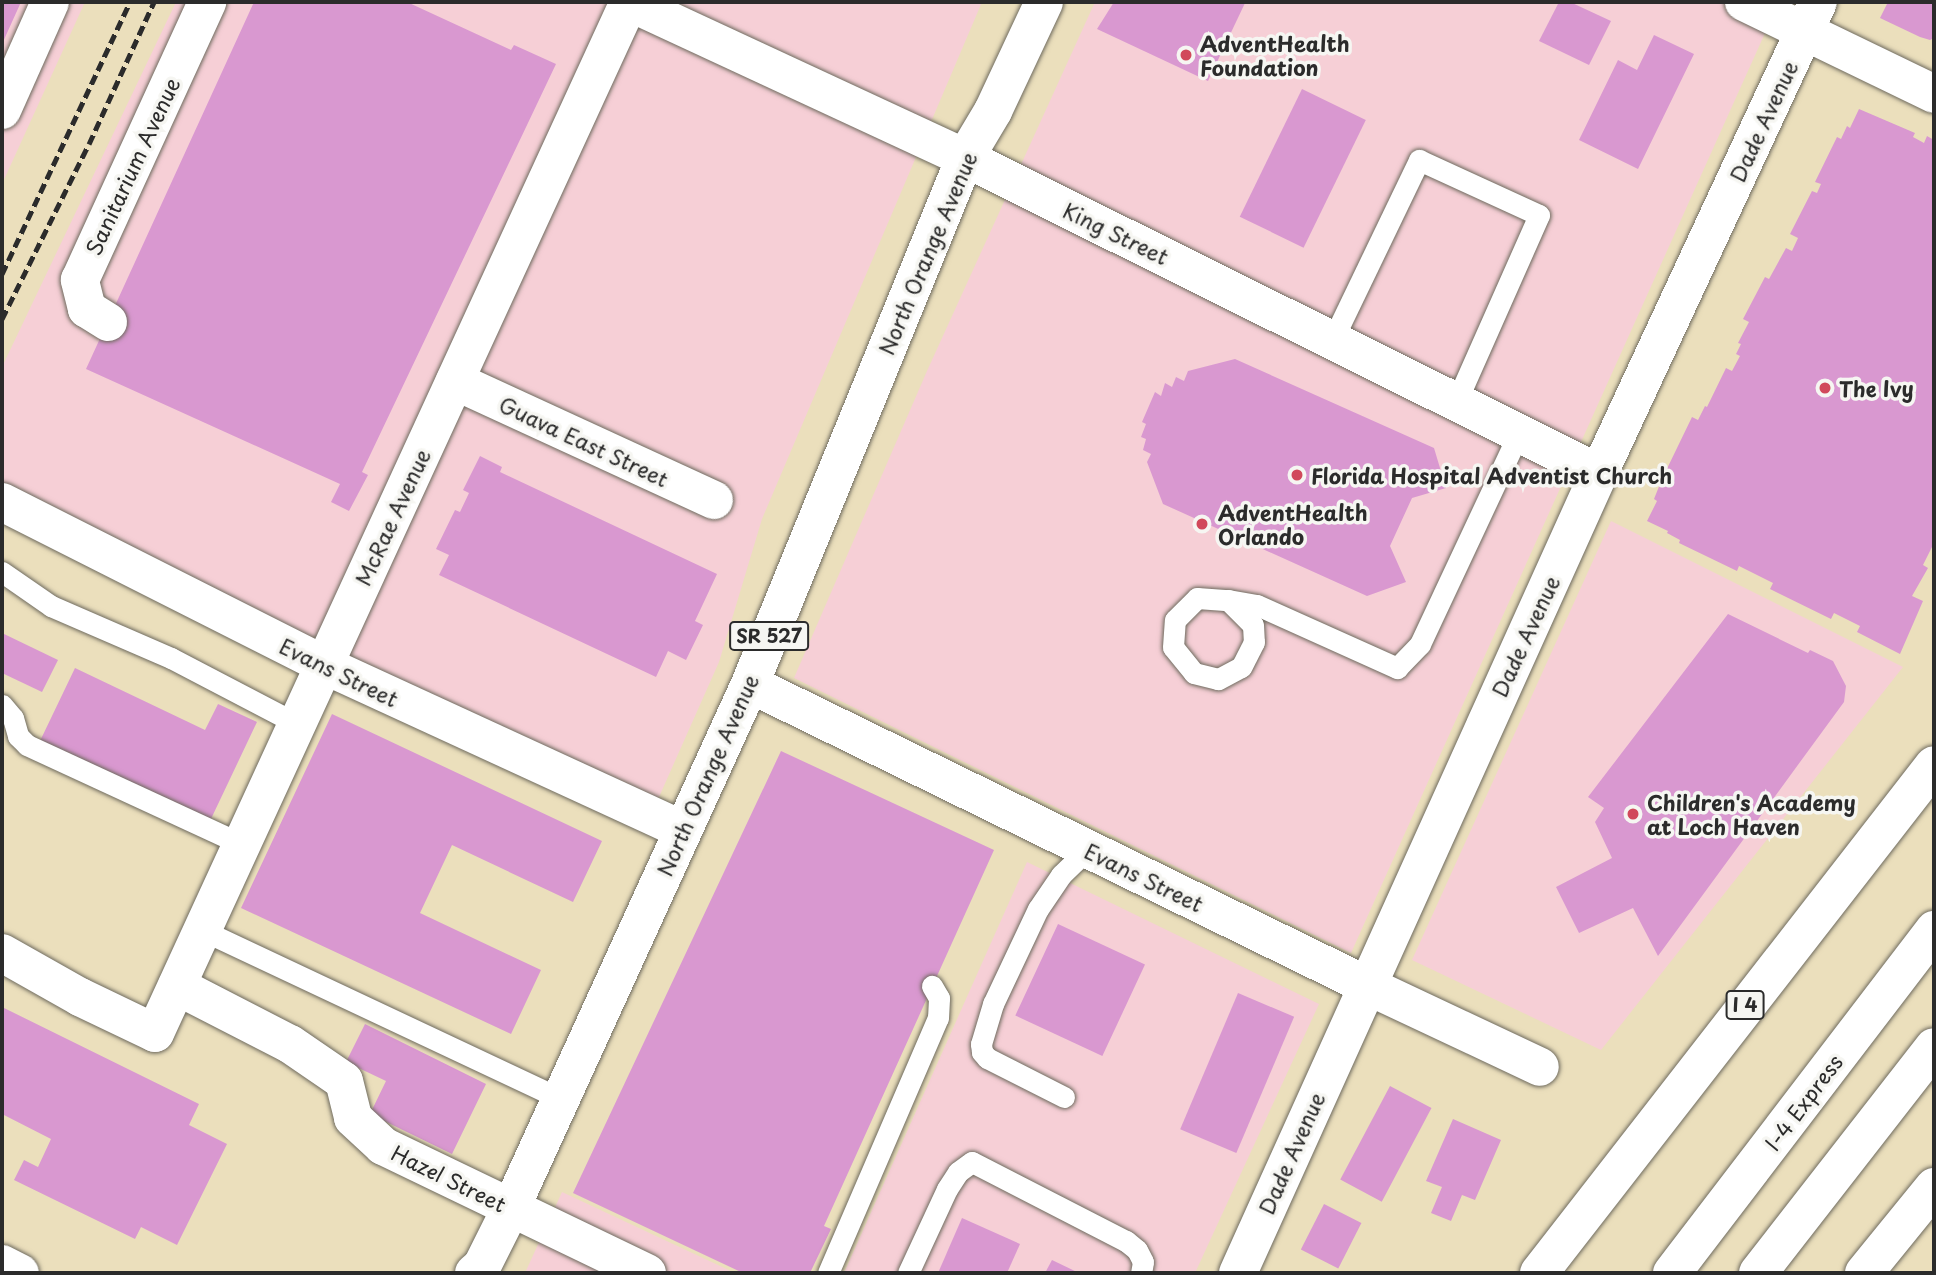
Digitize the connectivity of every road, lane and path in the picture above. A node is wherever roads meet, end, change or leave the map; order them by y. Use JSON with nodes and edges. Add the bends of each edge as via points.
{"nodes":[{"id":1,"x":50,"y":2,"type":"edge"},
{"id":2,"x":207,"y":2,"type":"edge"},
{"id":3,"x":629,"y":2,"type":"edge"},
{"id":4,"x":1044,"y":2,"type":"edge"},
{"id":5,"x":1744,"y":2,"type":"edge"},
{"id":6,"x":1811,"y":17,"type":"edge"},
{"id":7,"x":1934,"y":93,"type":"edge"},
{"id":8,"x":2,"y":110,"type":"edge"},
{"id":9,"x":965,"y":158,"type":"junction"},
{"id":10,"x":108,"y":322,"type":"dead end"},
{"id":11,"x":1332,"y":341,"type":"junction"},
{"id":12,"x":455,"y":381,"type":"junction"},
{"id":13,"x":1456,"y":402,"type":"junction"},
{"id":14,"x":1519,"y":433,"type":"junction"},
{"id":15,"x":1599,"y":473,"type":"junction"},
{"id":16,"x":714,"y":500,"type":"dead end"},
{"id":17,"x":2,"y":502,"type":"edge"},
{"id":18,"x":2,"y":572,"type":"edge"},
{"id":19,"x":1228,"y":600,"type":"dead end"},
{"id":20,"x":324,"y":665,"type":"junction"},
{"id":21,"x":750,"y":684,"type":"junction"},
{"id":22,"x":2,"y":705,"type":"edge"},
{"id":23,"x":296,"y":724,"type":"junction"},
{"id":24,"x":1934,"y":765,"type":"edge"},
{"id":25,"x":682,"y":830,"type":"junction"},
{"id":26,"x":242,"y":844,"type":"junction"},
{"id":27,"x":1088,"y":849,"type":"junction"},
{"id":28,"x":202,"y":930,"type":"junction"},
{"id":29,"x":1934,"y":930,"type":"edge"},
{"id":30,"x":2,"y":953,"type":"edge"},
{"id":31,"x":1366,"y":985,"type":"junction"},
{"id":32,"x":177,"y":986,"type":"junction"},
{"id":33,"x":932,"y":986,"type":"dead end"},
{"id":34,"x":1934,"y":1046,"type":"edge"},
{"id":35,"x":1541,"y":1067,"type":"dead end"},
{"id":36,"x":1064,"y":1097,"type":"dead end"},
{"id":37,"x":561,"y":1099,"type":"junction"},
{"id":38,"x":1934,"y":1187,"type":"edge"},
{"id":39,"x":511,"y":1208,"type":"junction"},
{"id":40,"x":2,"y":1264,"type":"edge"},
{"id":41,"x":20,"y":1273,"type":"edge"},
{"id":42,"x":474,"y":1273,"type":"edge"},
{"id":43,"x":646,"y":1273,"type":"edge"},
{"id":44,"x":828,"y":1273,"type":"edge"},
{"id":45,"x":908,"y":1273,"type":"edge"},
{"id":46,"x":1141,"y":1273,"type":"edge"},
{"id":47,"x":1238,"y":1273,"type":"edge"},
{"id":48,"x":1539,"y":1273,"type":"edge"},
{"id":49,"x":1672,"y":1273,"type":"edge"},
{"id":50,"x":1758,"y":1273,"type":"edge"},
{"id":51,"x":1864,"y":1273,"type":"edge"}],
"edges":[{"from":1,"to":8,"type":"main road"},
{"from":2,"to":10,"type":"main road","name":"Sanitarium Avenue","via":[[80,280],[87,309]]},
{"from":3,"to":9,"type":"main road","name":"King Street"},
{"from":3,"to":12,"type":"main road","name":"McRae Avenue"},
{"from":4,"to":9,"type":"main road","name":"North Orange Avenue","number":"SR 527","via":[[993,111]]},
{"from":5,"to":6,"type":"main road"},
{"from":6,"to":7,"type":"main road"},
{"from":6,"to":15,"type":"main road","name":"Dade Avenue"},
{"from":9,"to":11,"type":"main road","name":"King Street"},
{"from":9,"to":21,"type":"main road","name":"North Orange Avenue","number":"SR 527"},
{"from":11,"to":13,"type":"main road","name":"King Street"},
{"from":11,"to":13,"type":"lane","via":[[1419,160],[1539,215]]},
{"from":12,"to":16,"type":"main road","name":"Guava East Street"},
{"from":12,"to":20,"type":"main road","name":"McRae Avenue"},
{"from":13,"to":14,"type":"main road","name":"King Street"},
{"from":14,"to":15,"type":"main road","name":"King Street"},
{"from":14,"to":19,"type":"lane","via":[[1420,644],[1397,668],[1257,605]]},
{"from":15,"to":31,"type":"main road","name":"Dade Avenue"},
{"from":17,"to":20,"type":"main road","name":"Evans Street"},
{"from":18,"to":23,"type":"lane","via":[[51,606],[171,659]]},
{"from":20,"to":23,"type":"main road","name":"McRae Avenue"},
{"from":20,"to":25,"type":"main road","name":"Evans Street"},
{"from":21,"to":25,"type":"main road","name":"North Orange Avenue","number":"SR 527"},
{"from":21,"to":27,"type":"main road","name":"Evans Street"},
{"from":22,"to":26,"type":"lane","via":[[27,745]]},
{"from":23,"to":26,"type":"main road","name":"McRae Avenue"},
{"from":24,"to":48,"type":"main road","number":"I 4"},
{"from":25,"to":37,"type":"main road","name":"North Orange Avenue","number":"SR 527"},
{"from":26,"to":28,"type":"main road","name":"McRae Avenue"},
{"from":27,"to":31,"type":"main road","name":"Evans Street"},
{"from":27,"to":36,"type":"lane","via":[[1061,875],[1038,909],[993,1004],[981,1044],[987,1058]]},
{"from":28,"to":32,"type":"main road","name":"McRae Avenue"},
{"from":28,"to":37,"type":"lane"},
{"from":29,"to":49,"type":"main road","name":"I-4 Express"},
{"from":30,"to":32,"type":"main road","name":"McRae Avenue","via":[[155,1033]]},
{"from":31,"to":35,"type":"main road","name":"Evans Street"},
{"from":31,"to":47,"type":"main road","name":"Dade Avenue"},
{"from":32,"to":39,"type":"main road","name":"Hazel Street","via":[[290,1044],[344,1081],[353,1118],[383,1146]]},
{"from":33,"to":44,"type":"lane","via":[[939,998],[938,1018]]},
{"from":34,"to":50,"type":"main road"},
{"from":37,"to":39,"type":"main road","name":"North Orange Avenue","number":"SR 527"},
{"from":38,"to":51,"type":"main road"},
{"from":39,"to":42,"type":"main road","name":"North Orange Avenue","number":"SR 527"},
{"from":39,"to":43,"type":"main road","name":"Hazel Street"},
{"from":40,"to":41,"type":"main road"},
{"from":45,"to":46,"type":"lane","via":[[947,1189],[958,1171],[972,1162],[1126,1241],[1143,1262]]}]}
